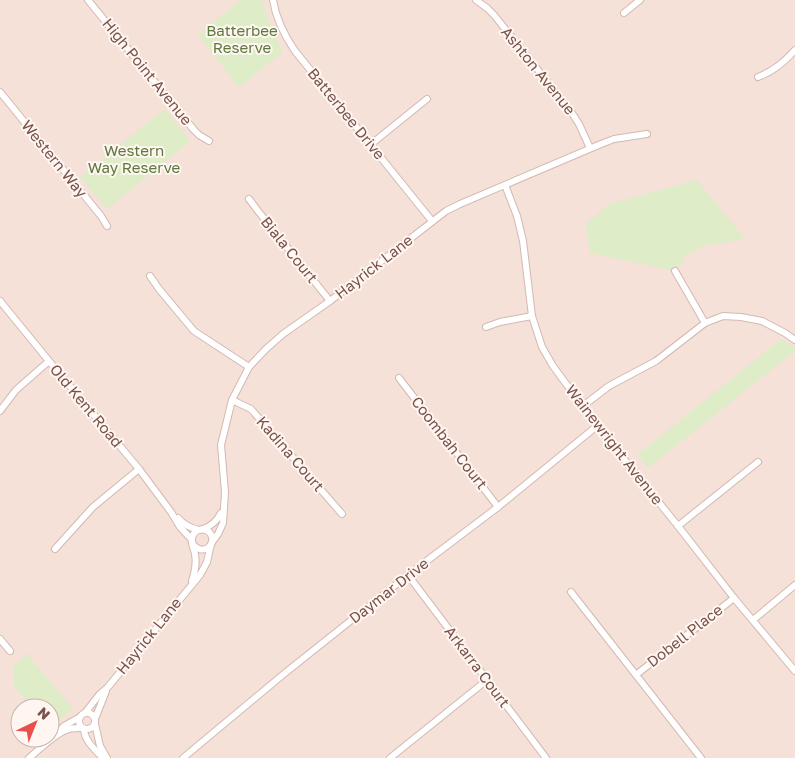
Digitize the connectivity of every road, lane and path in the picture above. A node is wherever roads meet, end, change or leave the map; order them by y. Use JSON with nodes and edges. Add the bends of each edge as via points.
{"nodes":[{"id":1,"x":88,"y":0,"type":"edge"},
{"id":2,"x":273,"y":0,"type":"edge"},
{"id":3,"x":476,"y":0,"type":"edge"},
{"id":4,"x":640,"y":0,"type":"edge"},
{"id":5,"x":624,"y":13,"type":"dead end"},
{"id":6,"x":795,"y":50,"type":"edge"},
{"id":7,"x":758,"y":77,"type":"dead end"},
{"id":8,"x":0,"y":92,"type":"edge"},
{"id":9,"x":427,"y":99,"type":"dead end"},
{"id":10,"x":647,"y":134,"type":"dead end"},
{"id":11,"x":209,"y":141,"type":"dead end"},
{"id":12,"x":370,"y":145,"type":"junction"},
{"id":13,"x":590,"y":148,"type":"junction"},
{"id":14,"x":505,"y":185,"type":"junction"},
{"id":15,"x":249,"y":199,"type":"dead end"},
{"id":16,"x":432,"y":221,"type":"junction"},
{"id":17,"x":107,"y":226,"type":"dead end"},
{"id":18,"x":675,"y":271,"type":"dead end"},
{"id":19,"x":150,"y":276,"type":"dead end"},
{"id":20,"x":0,"y":301,"type":"edge"},
{"id":21,"x":330,"y":301,"type":"junction"},
{"id":22,"x":532,"y":316,"type":"junction"},
{"id":23,"x":704,"y":323,"type":"junction"},
{"id":24,"x":486,"y":327,"type":"dead end"},
{"id":25,"x":795,"y":340,"type":"edge"},
{"id":26,"x":49,"y":361,"type":"junction"},
{"id":27,"x":249,"y":367,"type":"junction"},
{"id":28,"x":398,"y":378,"type":"dead end"},
{"id":29,"x":232,"y":400,"type":"junction"},
{"id":30,"x":583,"y":406,"type":"junction"},
{"id":31,"x":0,"y":411,"type":"edge"},
{"id":32,"x":597,"y":426,"type":"junction"},
{"id":33,"x":758,"y":462,"type":"dead end"},
{"id":34,"x":139,"y":469,"type":"junction"},
{"id":35,"x":498,"y":507,"type":"junction"},
{"id":36,"x":223,"y":509,"type":"junction"},
{"id":37,"x":171,"y":512,"type":"junction"},
{"id":38,"x":342,"y":514,"type":"dead end"},
{"id":39,"x":678,"y":526,"type":"junction"},
{"id":40,"x":201,"y":530,"type":"junction"},
{"id":41,"x":192,"y":542,"type":"junction"},
{"id":42,"x":211,"y":543,"type":"junction"},
{"id":43,"x":55,"y":549,"type":"dead end"},
{"id":44,"x":408,"y":575,"type":"junction"},
{"id":45,"x":191,"y":585,"type":"junction"},
{"id":46,"x":795,"y":586,"type":"edge"},
{"id":47,"x":571,"y":592,"type":"dead end"},
{"id":48,"x":734,"y":598,"type":"junction"},
{"id":49,"x":753,"y":620,"type":"junction"},
{"id":50,"x":0,"y":639,"type":"edge"},
{"id":51,"x":10,"y":651,"type":"dead end"},
{"id":52,"x":795,"y":671,"type":"edge"},
{"id":53,"x":636,"y":674,"type":"junction"},
{"id":54,"x":487,"y":680,"type":"junction"},
{"id":55,"x":108,"y":687,"type":"junction"},
{"id":56,"x":83,"y":715,"type":"junction"},
{"id":57,"x":95,"y":722,"type":"junction"},
{"id":58,"x":83,"y":728,"type":"junction"},
{"id":59,"x":60,"y":730,"type":"edge"},
{"id":60,"x":60,"y":734,"type":"edge"},
{"id":61,"x":41,"y":748,"type":"edge"},
{"id":62,"x":29,"y":758,"type":"edge"},
{"id":63,"x":103,"y":758,"type":"edge"},
{"id":64,"x":107,"y":758,"type":"edge"},
{"id":65,"x":183,"y":758,"type":"edge"},
{"id":66,"x":390,"y":758,"type":"edge"},
{"id":67,"x":546,"y":758,"type":"edge"},
{"id":68,"x":701,"y":758,"type":"edge"}],
"edges":[{"from":1,"to":11,"type":"street","name":"High Point Avenue","via":[[188,123]]},
{"from":2,"to":12,"type":"street","name":"Batterbee Drive","via":[[285,37]]},
{"from":3,"to":13,"type":"street","name":"Ashton Avenue","via":[[494,15],[570,110]]},
{"from":4,"to":5,"type":"street"},
{"from":6,"to":7,"type":"street","via":[[777,68]]},
{"from":8,"to":17,"type":"street","name":"Western Way"},
{"from":9,"to":12,"type":"street"},
{"from":10,"to":13,"type":"street","name":"Hayrick Lane","via":[[614,139]]},
{"from":12,"to":16,"type":"street","name":"Batterbee Drive"},
{"from":13,"to":14,"type":"street","name":"Hayrick Lane"},
{"from":14,"to":16,"type":"street","name":"Hayrick Lane","via":[[460,204]]},
{"from":14,"to":22,"type":"street","name":"Wainewright Avenue","via":[[523,242]]},
{"from":15,"to":21,"type":"street","name":"Biala Court"},
{"from":16,"to":21,"type":"street","name":"Hayrick Lane"},
{"from":18,"to":23,"type":"street"},
{"from":19,"to":27,"type":"street","via":[[194,331]]},
{"from":20,"to":26,"type":"street","name":"Old Kent Road"},
{"from":21,"to":27,"type":"street","name":"Hayrick Lane","via":[[283,334]]},
{"from":22,"to":24,"type":"street"},
{"from":22,"to":30,"type":"street","name":"Wainewright Avenue","via":[[553,366]]},
{"from":23,"to":25,"type":"street","via":[[723,316],[741,317],[762,321]]},
{"from":23,"to":30,"type":"street","via":[[656,361],[609,386]]},
{"from":26,"to":31,"type":"street","via":[[16,390]]},
{"from":26,"to":34,"type":"street","name":"Old Kent Road"},
{"from":27,"to":29,"type":"street","name":"Hayrick Lane"},
{"from":28,"to":35,"type":"street","name":"Coombah Court"},
{"from":29,"to":36,"type":"street","name":"Hayrick Lane","via":[[221,445]]},
{"from":29,"to":38,"type":"street","name":"Kadina Court","via":[[251,409]]},
{"from":30,"to":32,"type":"street","name":"Wainewright Avenue"},
{"from":32,"to":35,"type":"street","name":"Daymar Drive"},
{"from":32,"to":39,"type":"street","name":"Wainewright Avenue"},
{"from":33,"to":39,"type":"street"},
{"from":34,"to":37,"type":"street","name":"Old Kent Road"},
{"from":34,"to":43,"type":"street","via":[[93,507]]},
{"from":35,"to":44,"type":"street","name":"Daymar Drive"},
{"from":36,"to":40,"type":"street","via":[[211,526]]},
{"from":36,"to":42,"type":"street","name":"Hayrick Lane","via":[[218,534]]},
{"from":37,"to":40,"type":"street","name":"Old Kent Road","via":[[183,524]]},
{"from":37,"to":41,"type":"street","name":"Old Kent Road"},
{"from":39,"to":48,"type":"street","name":"Wainewright Avenue"},
{"from":40,"to":41,"type":"street","via":[[194,533]]},
{"from":40,"to":42,"type":"street","via":[[211,535]]},
{"from":41,"to":42,"type":"street","via":[[200,550]]},
{"from":41,"to":45,"type":"street","name":"Hayrick Lane","via":[[196,572]]},
{"from":42,"to":45,"type":"street","name":"Hayrick Lane","via":[[207,562]]},
{"from":44,"to":54,"type":"street","name":"Arkarra Court"},
{"from":44,"to":65,"type":"street","name":"Daymar Drive"},
{"from":45,"to":55,"type":"street","name":"Hayrick Lane"},
{"from":46,"to":49,"type":"street"},
{"from":47,"to":53,"type":"street","name":"Dobell Place"},
{"from":48,"to":49,"type":"street","name":"Wainewright Avenue"},
{"from":48,"to":53,"type":"street","name":"Dobell Place"},
{"from":49,"to":52,"type":"street","name":"Wainewright Avenue"},
{"from":50,"to":51,"type":"street"},
{"from":53,"to":68,"type":"street","name":"Dobell Place"},
{"from":54,"to":66,"type":"street"},
{"from":54,"to":67,"type":"street","name":"Arkarra Court"},
{"from":55,"to":56,"type":"street","name":"Hayrick Lane"},
{"from":55,"to":57,"type":"street","name":"Hayrick Lane"},
{"from":56,"to":57,"type":"street","via":[[91,714]]},
{"from":56,"to":58,"type":"street","via":[[79,722]]},
{"from":56,"to":59,"type":"street","name":"Hayrick Lane"},
{"from":57,"to":58,"type":"street","via":[[92,728]]},
{"from":57,"to":64,"type":"street","via":[[98,741]]},
{"from":58,"to":60,"type":"street","name":"Hayrick Lane"},
{"from":58,"to":63,"type":"street","via":[[87,739]]},
{"from":61,"to":62,"type":"street","name":"Hayrick Lane"}]}
